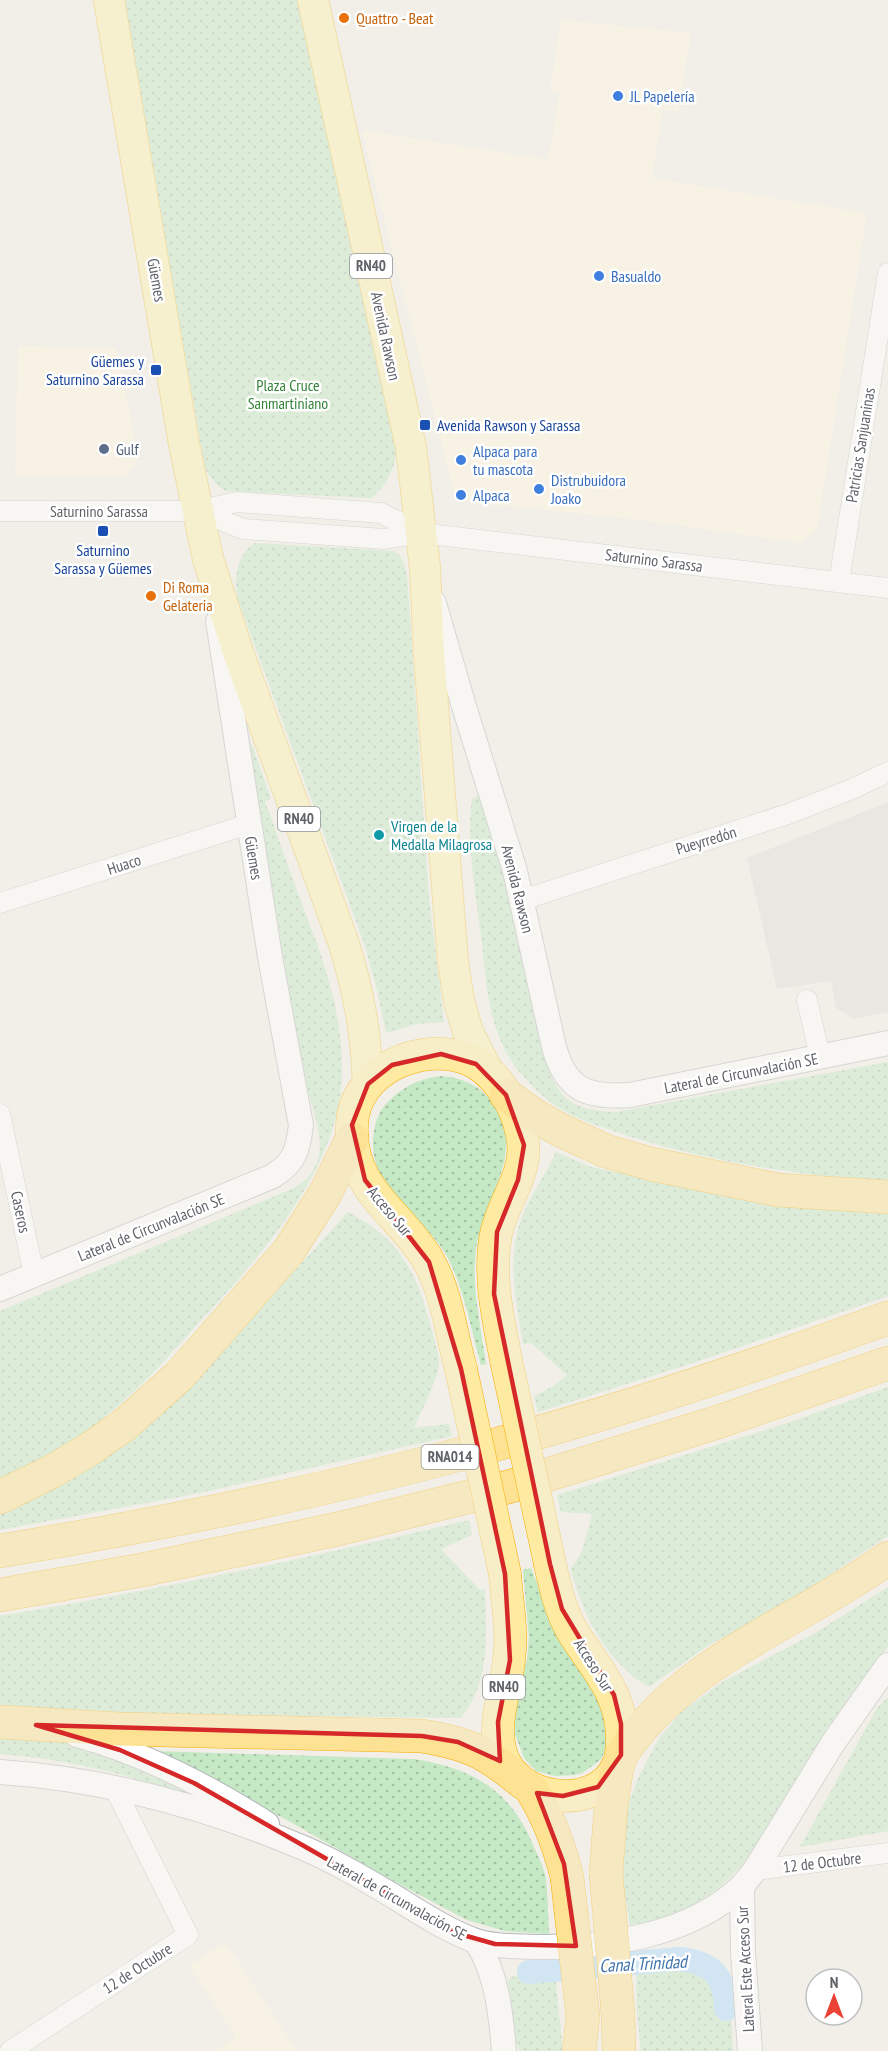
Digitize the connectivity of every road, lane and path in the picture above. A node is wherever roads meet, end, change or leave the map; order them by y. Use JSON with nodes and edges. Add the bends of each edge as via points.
{"nodes":[{"id":1,"x":109,"y":0,"type":"edge"},
{"id":2,"x":313,"y":0,"type":"edge"},
{"id":3,"x":888,"y":273,"type":"edge"},
{"id":4,"x":0,"y":511,"type":"edge"},
{"id":5,"x":198,"y":511,"type":"junction"},
{"id":6,"x":421,"y":533,"type":"junction"},
{"id":7,"x":208,"y":560,"type":"junction"},
{"id":8,"x":425,"y":568,"type":"junction"},
{"id":9,"x":839,"y":582,"type":"junction"},
{"id":10,"x":888,"y":588,"type":"edge"},
{"id":11,"x":888,"y":772,"type":"edge"},
{"id":12,"x":249,"y":824,"type":"junction"},
{"id":13,"x":522,"y":900,"type":"junction"},
{"id":14,"x":0,"y":903,"type":"edge"},
{"id":15,"x":807,"y":1000,"type":"dead end"},
{"id":16,"x":888,"y":1043,"type":"edge"},
{"id":17,"x":820,"y":1057,"type":"junction"},
{"id":18,"x":368,"y":1084,"type":"junction"},
{"id":19,"x":497,"y":1084,"type":"junction"},
{"id":20,"x":593,"y":1094,"type":"joint"},
{"id":21,"x":0,"y":1114,"type":"edge"},
{"id":22,"x":352,"y":1139,"type":"junction"},
{"id":23,"x":293,"y":1155,"type":"joint"},
{"id":24,"x":888,"y":1197,"type":"edge"},
{"id":25,"x":34,"y":1275,"type":"junction"},
{"id":26,"x":0,"y":1289,"type":"edge"},
{"id":27,"x":888,"y":1318,"type":"edge"},
{"id":28,"x":888,"y":1363,"type":"edge"},
{"id":29,"x":0,"y":1497,"type":"edge"},
{"id":30,"x":0,"y":1551,"type":"edge"},
{"id":31,"x":888,"y":1558,"type":"edge"},
{"id":32,"x":0,"y":1595,"type":"edge"},
{"id":33,"x":888,"y":1665,"type":"edge"},
{"id":34,"x":0,"y":1722,"type":"edge"},
{"id":35,"x":36,"y":1725,"type":"junction"},
{"id":36,"x":619,"y":1761,"type":"junction"},
{"id":37,"x":0,"y":1772,"type":"edge"},
{"id":38,"x":524,"y":1783,"type":"junction"},
{"id":39,"x":115,"y":1789,"type":"junction"},
{"id":40,"x":307,"y":1850,"type":"junction"},
{"id":41,"x":888,"y":1853,"type":"edge"},
{"id":42,"x":748,"y":1878,"type":"junction"},
{"id":43,"x":476,"y":1941,"type":"junction"},
{"id":44,"x":583,"y":2018,"type":"junction"},
{"id":45,"x":10,"y":2051,"type":"edge"},
{"id":46,"x":504,"y":2051,"type":"edge"},
{"id":47,"x":579,"y":2051,"type":"edge"},
{"id":48,"x":586,"y":2051,"type":"edge"},
{"id":49,"x":619,"y":2051,"type":"edge"},
{"id":50,"x":750,"y":2051,"type":"edge"}],
"edges":[{"from":1,"to":5,"type":"main road","name":"Güemes","number":"RN40"},
{"from":2,"to":6,"type":"main road","name":"Avenida Rawson","number":"RN40","via":[[411,447]]},
{"from":3,"to":9,"type":"street","name":"Patricias Sanjuaninas"},
{"from":4,"to":5,"type":"street","name":"Saturnino Sarassa"},
{"from":5,"to":6,"type":"street","name":"Saturnino Sarassa","via":[[243,529],[384,539]]},
{"from":5,"to":7,"type":"main road","name":"Güemes","number":"RN40"},
{"from":6,"to":8,"type":"main road","name":"Avenida Rawson","number":"RN40"},
{"from":6,"to":9,"type":"street","name":"Saturnino Sarassa"},
{"from":7,"to":12,"type":"street","name":"Güemes"},
{"from":7,"to":18,"type":"main road","name":"Güemes","number":"RN40","via":[[348,955],[365,1028]]},
{"from":8,"to":13,"type":"street","name":"Avenida Rawson","number":"RN40"},
{"from":8,"to":19,"type":"main road","name":"Avenida Rawson","number":"RN40","via":[[453,962],[468,1032]]},
{"from":9,"to":10,"type":"street","name":"Saturnino Sarassa"},
{"from":11,"to":13,"type":"street","name":"Pueyrredón","via":[[788,814]]},
{"from":12,"to":14,"type":"street","name":"Huaco"},
{"from":12,"to":23,"type":"street","name":"Güemes","via":[[301,1125]]},
{"from":13,"to":20,"type":"street","name":"Avenida Rawson","number":"RN40","via":[[559,1065],[574,1084]]},
{"from":15,"to":17,"type":"street"},
{"from":16,"to":17,"type":"street","name":"Lateral de Circunvalación SE"},
{"from":17,"to":20,"type":"street","name":"Lateral de Circunvalación SE","via":[[630,1095]]},
{"from":18,"to":19,"type":"highway","name":"Acceso Sur","number":"RN40","via":[[406,1059],[441,1054],[469,1059]]},
{"from":18,"to":22,"type":"highway","name":"Acceso Sur","number":"RN40","via":[[354,1111]]},
{"from":19,"to":24,"type":"highway","via":[[532,1114],[560,1130],[606,1151],[643,1162],[778,1190]]},
{"from":19,"to":36,"type":"highway","name":"Acceso Sur","number":"RN40","bridge":true,"via":[[517,1114],[524,1145],[518,1180],[502,1215],[494,1250],[494,1294],[562,1609],[614,1695],[621,1724]]},
{"from":21,"to":25,"type":"street","name":"Caseros"},
{"from":22,"to":29,"type":"highway","via":[[326,1194],[288,1252],[179,1376],[123,1426],[88,1450]]},
{"from":22,"to":38,"type":"highway","name":"Acceso Sur","number":"RN40","bridge":true,"via":[[369,1187],[420,1247],[444,1303],[505,1574],[510,1660],[500,1703],[499,1741],[503,1758]]},
{"from":23,"to":25,"type":"street","name":"Lateral de Circunvalación SE","via":[[288,1166],[254,1185]]},
{"from":25,"to":26,"type":"street","name":"Lateral de Circunvalación SE"},
{"from":27,"to":30,"type":"highway","number":"RNA014","via":[[659,1396],[453,1456],[197,1515]]},
{"from":28,"to":32,"type":"highway","number":"RNA014","via":[[718,1422],[508,1487],[327,1532]]},
{"from":31,"to":36,"type":"highway","via":[[696,1676],[658,1709]]},
{"from":33,"to":42,"type":"street","name":"Lateral de Circunvalación SE","via":[[833,1743]]},
{"from":34,"to":35,"type":"highway"},
{"from":35,"to":38,"type":"highway","via":[[422,1736],[458,1742],[488,1756]]},
{"from":35,"to":40,"type":"street","via":[[81,1736],[152,1762],[238,1805]]},
{"from":36,"to":38,"type":"highway","via":[[610,1777],[583,1794],[546,1794]]},
{"from":36,"to":49,"type":"highway","name":"Acceso Sur","number":"RN40","bridge":true,"via":[[606,1873]]},
{"from":37,"to":39,"type":"street","name":"Lateral de Circunvalación SE","via":[[73,1779]]},
{"from":38,"to":44,"type":"highway","name":"Acceso Sur","number":"RN40","bridge":true,"via":[[544,1809],[556,1835],[567,1877]]},
{"from":39,"to":40,"type":"street","name":"Lateral de Circunvalación SE","via":[[237,1823]]},
{"from":39,"to":45,"type":"street","name":"12 de Octubre","via":[[188,1935]]},
{"from":40,"to":43,"type":"street","name":"Lateral de Circunvalación SE"},
{"from":41,"to":42,"type":"street","name":"12 de Octubre"},
{"from":42,"to":43,"type":"street","name":"Lateral de Circunvalación SE","via":[[726,1899],[698,1916],[634,1939],[562,1947]]},
{"from":42,"to":50,"type":"street","name":"Lateral Este Acceso Sur","via":[[743,1953]]},
{"from":43,"to":46,"type":"street","via":[[491,1971]]},
{"from":44,"to":47,"type":"highway"},
{"from":44,"to":48,"type":"highway","name":"Acceso Sur","number":"RN40"}]}
